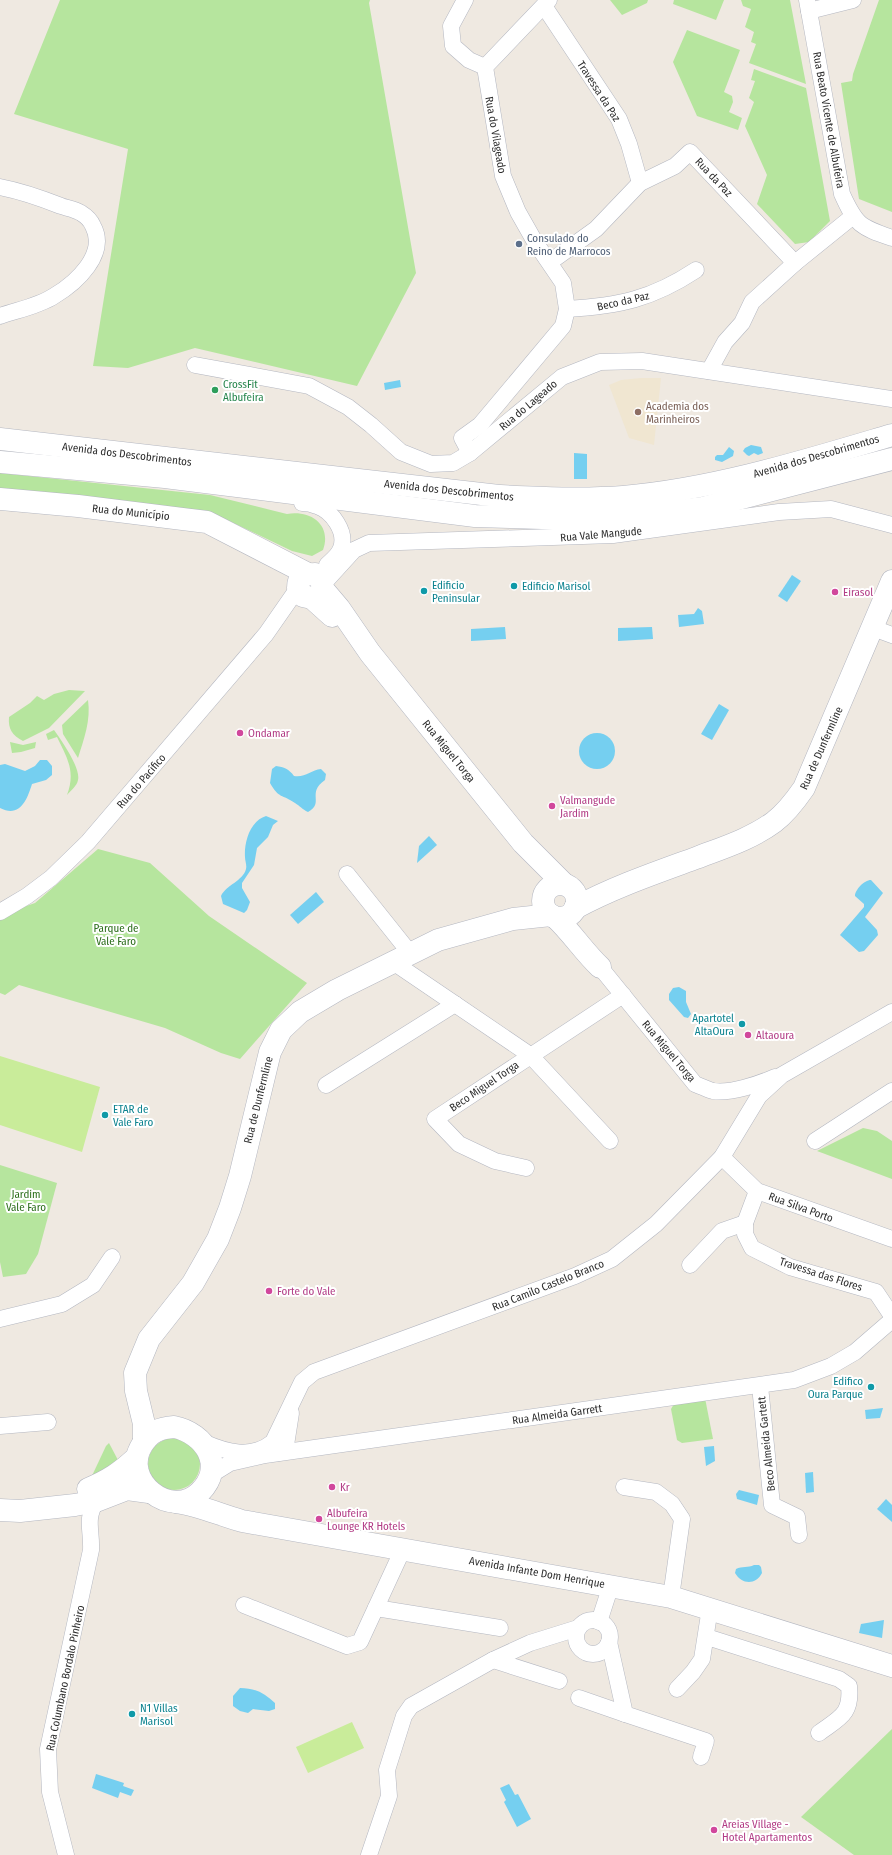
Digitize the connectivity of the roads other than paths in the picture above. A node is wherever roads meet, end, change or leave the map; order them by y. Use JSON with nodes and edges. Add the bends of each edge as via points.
{"nodes":[{"id":1,"x":465,"y":0,"type":"edge"},
{"id":2,"x":853,"y":0,"type":"edge"},
{"id":3,"x":546,"y":3,"type":"edge"},
{"id":4,"x":808,"y":5,"type":"edge"},
{"id":5,"x":485,"y":67,"type":"junction"},
{"id":6,"x":640,"y":183,"type":"junction"},
{"id":7,"x":0,"y":187,"type":"edge"},
{"id":8,"x":852,"y":217,"type":"junction"},
{"id":9,"x":892,"y":238,"type":"edge"},
{"id":10,"x":550,"y":262,"type":"junction"},
{"id":11,"x":795,"y":263,"type":"junction"},
{"id":12,"x":696,"y":270,"type":"dead end"},
{"id":13,"x":567,"y":309,"type":"junction"},
{"id":14,"x":0,"y":316,"type":"edge"},
{"id":15,"x":195,"y":366,"type":"dead end"},
{"id":16,"x":709,"y":371,"type":"junction"},
{"id":17,"x":892,"y":399,"type":"edge"},
{"id":18,"x":892,"y":435,"type":"edge"},
{"id":19,"x":0,"y":439,"type":"edge"},
{"id":20,"x":470,"y":453,"type":"junction"},
{"id":21,"x":892,"y":459,"type":"edge"},
{"id":22,"x":0,"y":462,"type":"edge"},
{"id":23,"x":253,"y":488,"type":"junction"},
{"id":24,"x":0,"y":499,"type":"edge"},
{"id":25,"x":892,"y":525,"type":"edge"},
{"id":26,"x":892,"y":581,"type":"edge"},
{"id":27,"x":311,"y":586,"type":"junction"},
{"id":28,"x":882,"y":632,"type":"edge"},
{"id":29,"x":348,"y":874,"type":"dead end"},
{"id":30,"x":560,"y":902,"type":"junction"},
{"id":31,"x":0,"y":912,"type":"edge"},
{"id":32,"x":401,"y":957,"type":"junction"},
{"id":33,"x":600,"y":967,"type":"joint"},
{"id":34,"x":623,"y":995,"type":"junction"},
{"id":35,"x":455,"y":1004,"type":"junction"},
{"id":36,"x":892,"y":1012,"type":"edge"},
{"id":37,"x":530,"y":1055,"type":"junction"},
{"id":38,"x":782,"y":1075,"type":"junction"},
{"id":39,"x":326,"y":1085,"type":"dead end"},
{"id":40,"x":733,"y":1089,"type":"junction"},
{"id":41,"x":892,"y":1091,"type":"edge"},
{"id":42,"x":751,"y":1108,"type":"junction"},
{"id":43,"x":815,"y":1141,"type":"dead end"},
{"id":44,"x":610,"y":1142,"type":"dead end"},
{"id":45,"x":722,"y":1157,"type":"junction"},
{"id":46,"x":526,"y":1168,"type":"dead end"},
{"id":47,"x":757,"y":1191,"type":"junction"},
{"id":48,"x":745,"y":1223,"type":"junction"},
{"id":49,"x":892,"y":1239,"type":"edge"},
{"id":50,"x":112,"y":1257,"type":"dead end"},
{"id":51,"x":690,"y":1265,"type":"dead end"},
{"id":52,"x":892,"y":1316,"type":"edge"},
{"id":53,"x":0,"y":1319,"type":"edge"},
{"id":54,"x":892,"y":1320,"type":"edge"},
{"id":55,"x":141,"y":1358,"type":"junction"},
{"id":56,"x":760,"y":1386,"type":"junction"},
{"id":57,"x":48,"y":1422,"type":"dead end"},
{"id":58,"x":0,"y":1426,"type":"edge"},
{"id":59,"x":174,"y":1427,"type":"junction"},
{"id":60,"x":203,"y":1442,"type":"junction"},
{"id":61,"x":276,"y":1447,"type":"junction"},
{"id":62,"x":140,"y":1449,"type":"junction"},
{"id":63,"x":208,"y":1478,"type":"junction"},
{"id":64,"x":624,"y":1487,"type":"dead end"},
{"id":65,"x":149,"y":1492,"type":"junction"},
{"id":66,"x":96,"y":1501,"type":"junction"},
{"id":67,"x":176,"y":1502,"type":"junction"},
{"id":68,"x":0,"y":1509,"type":"edge"},
{"id":69,"x":242,"y":1521,"type":"junction"},
{"id":70,"x":799,"y":1534,"type":"dead end"},
{"id":71,"x":403,"y":1549,"type":"junction"},
{"id":72,"x":611,"y":1585,"type":"junction"},
{"id":73,"x":671,"y":1597,"type":"junction"},
{"id":74,"x":244,"y":1605,"type":"dead end"},
{"id":75,"x":376,"y":1608,"type":"junction"},
{"id":76,"x":710,"y":1608,"type":"junction"},
{"id":77,"x":599,"y":1622,"type":"junction"},
{"id":78,"x":500,"y":1628,"type":"dead end"},
{"id":79,"x":578,"y":1628,"type":"junction"},
{"id":80,"x":707,"y":1637,"type":"junction"},
{"id":81,"x":609,"y":1642,"type":"junction"},
{"id":82,"x":493,"y":1660,"type":"junction"},
{"id":83,"x":892,"y":1666,"type":"edge"},
{"id":84,"x":559,"y":1681,"type":"dead end"},
{"id":85,"x":677,"y":1689,"type":"dead end"},
{"id":86,"x":579,"y":1698,"type":"dead end"},
{"id":87,"x":625,"y":1714,"type":"junction"},
{"id":88,"x":819,"y":1733,"type":"dead end"},
{"id":89,"x":701,"y":1757,"type":"dead end"},
{"id":90,"x":66,"y":1855,"type":"edge"},
{"id":91,"x":369,"y":1855,"type":"edge"}],
"edges":[{"from":1,"to":5,"type":"street","via":[[451,26],[453,46],[469,60]]},
{"from":2,"to":4,"type":"street"},
{"from":3,"to":5,"type":"street"},
{"from":3,"to":6,"type":"street","name":"Travessa da Paz","via":[[619,119]]},
{"from":4,"to":8,"type":"street","name":"Rua Beato Vicente de Albufeira","via":[[842,194]]},
{"from":5,"to":10,"type":"street","name":"Rua do Vilageado","via":[[503,176],[521,218]]},
{"from":6,"to":10,"type":"street","name":"Rua da Paz","via":[[596,229]]},
{"from":6,"to":11,"type":"street","name":"Rua da Paz","via":[[675,166],[690,152]]},
{"from":7,"to":14,"type":"street","via":[[82,213],[96,231],[97,241],[96,251],[74,283],[53,297]]},
{"from":8,"to":9,"type":"street","name":"Rua Beato Vicente de Albufeira","via":[[868,229]]},
{"from":8,"to":11,"type":"street"},
{"from":10,"to":13,"type":"street","name":"Rua do Vilageado","via":[[563,283]]},
{"from":11,"to":16,"type":"street","via":[[752,302],[742,323],[725,342]]},
{"from":12,"to":13,"type":"street","name":"Beco da Paz","via":[[675,284],[645,298],[597,308]]},
{"from":13,"to":20,"type":"street","name":"Rua do Vilageado","via":[[563,326],[480,425],[462,438]]},
{"from":15,"to":20,"type":"street","name":"Rua do Lageado","via":[[309,386],[348,407],[401,452],[431,464],[453,463]]},
{"from":16,"to":17,"type":"street","name":"Rua do Lageado"},
{"from":16,"to":20,"type":"street","name":"Rua do Lageado","via":[[642,360],[600,362],[562,377]]},
{"from":18,"to":19,"type":"street","name":"Avenida dos Descobrimentos","via":[[774,470],[674,490],[623,497],[564,500],[499,496]]},
{"from":21,"to":23,"type":"street","name":"Avenida dos Descobrimentos","via":[[703,508],[626,518],[475,516]]},
{"from":22,"to":23,"type":"street","name":"Avenida dos Descobrimentos"},
{"from":23,"to":27,"type":"street","via":[[286,500],[317,506],[334,518],[342,536],[341,548]]},
{"from":24,"to":27,"type":"street","name":"Rua do Município","via":[[207,522],[257,546]]},
{"from":25,"to":27,"type":"street","name":"Rua Vale Mangude","via":[[831,509],[779,512],[613,535],[369,543],[354,550]]},
{"from":26,"to":28,"type":"street","name":"Rua de Dunfermline"},
{"from":27,"to":30,"type":"street","name":"Rua Miguel Torga","via":[[339,608],[370,653],[528,850]]},
{"from":27,"to":31,"type":"street","name":"Rua do Pacífico","via":[[266,634],[88,842],[51,878]]},
{"from":28,"to":30,"type":"street","name":"Rua de Dunfermline","via":[[804,788],[792,806],[774,822],[725,847],[600,894]]},
{"from":29,"to":32,"type":"street"},
{"from":30,"to":32,"type":"street","name":"Rua de Dunfermline","via":[[513,919],[438,940]]},
{"from":30,"to":33,"type":"street","name":"Rua Miguel Torga","via":[[564,925],[587,955]]},
{"from":32,"to":35,"type":"street"},
{"from":32,"to":55,"type":"street","name":"Rua de Dunfermline","via":[[300,1012],[281,1030],[270,1052],[240,1176],[218,1239],[192,1283],[148,1339]]},
{"from":33,"to":34,"type":"street","name":"Rua Miguel Torga"},
{"from":34,"to":37,"type":"street","name":"Beco Miguel Torga"},
{"from":34,"to":40,"type":"street","name":"Rua Miguel Torga","via":[[694,1084],[714,1091]]},
{"from":35,"to":37,"type":"street"},
{"from":35,"to":39,"type":"street"},
{"from":36,"to":38,"type":"street","name":"Rua Camilo Castelo Branco"},
{"from":37,"to":44,"type":"street"},
{"from":37,"to":46,"type":"street","name":"Beco Miguel Torga","via":[[435,1119],[459,1144],[495,1161]]},
{"from":38,"to":40,"type":"street","name":"Rua Miguel Torga","via":[[755,1085]]},
{"from":38,"to":42,"type":"street","name":"Rua Camilo Castelo Branco","via":[[759,1096]]},
{"from":40,"to":42,"type":"street","via":[[745,1092],[750,1098]]},
{"from":41,"to":43,"type":"street"},
{"from":42,"to":45,"type":"street","name":"Rua Camilo Castelo Branco"},
{"from":45,"to":47,"type":"street","name":"Rua Silva Porto"},
{"from":45,"to":61,"type":"street","name":"Rua Camilo Castelo Branco","via":[[656,1224],[612,1259],[568,1279],[314,1372],[302,1382],[295,1396],[288,1422],[286,1445]]},
{"from":47,"to":48,"type":"street"},
{"from":47,"to":49,"type":"street","name":"Rua Silva Porto"},
{"from":48,"to":51,"type":"street","via":[[722,1231]]},
{"from":48,"to":52,"type":"street","name":"Travessa das Flores","via":[[745,1234],[752,1248],[790,1267],[876,1292]]},
{"from":50,"to":53,"type":"street","via":[[94,1285],[62,1304]]},
{"from":54,"to":56,"type":"street","name":"Rua Almeida Garrett","via":[[854,1352],[831,1366],[794,1380]]},
{"from":55,"to":59,"type":"street","name":"Rua de Dunfermline","via":[[142,1383],[148,1405],[158,1417]]},
{"from":55,"to":62,"type":"street","name":"Rua de Dunfermline","via":[[135,1374],[136,1391],[144,1424]]},
{"from":56,"to":61,"type":"street","name":"Rua Almeida Garrett"},
{"from":56,"to":70,"type":"street","name":"Beco Almeida Gartett","via":[[772,1505],[797,1517]]},
{"from":57,"to":58,"type":"street"},
{"from":59,"to":60,"type":"street","via":[[195,1434]]},
{"from":59,"to":62,"type":"street","via":[[153,1431]]},
{"from":60,"to":61,"type":"street","name":"Rua Almeida Garrett","via":[[237,1453]]},
{"from":60,"to":63,"type":"street","via":[[211,1459]]},
{"from":61,"to":63,"type":"street","name":"Rua Almeida Garrett","via":[[230,1463]]},
{"from":62,"to":65,"type":"street","via":[[136,1468]]},
{"from":62,"to":68,"type":"street","via":[[121,1473],[85,1490],[54,1499]]},
{"from":63,"to":67,"type":"street","via":[[200,1492],[189,1500]]},
{"from":63,"to":69,"type":"street","via":[[214,1501],[222,1510]]},
{"from":64,"to":73,"type":"street","via":[[656,1492],[672,1504],[682,1519]]},
{"from":65,"to":66,"type":"street","via":[[126,1489]]},
{"from":65,"to":67,"type":"street"},
{"from":66,"to":68,"type":"street","via":[[52,1508]]},
{"from":66,"to":90,"type":"street","name":"Rua Columbano Bordalo Pinheiro","via":[[90,1512],[89,1521],[91,1550],[48,1749],[50,1792]]},
{"from":67,"to":69,"type":"street","name":"Avenida Infante Dom Henrique","via":[[192,1504],[215,1514]]},
{"from":69,"to":71,"type":"street","name":"Avenida Infante Dom Henrique"},
{"from":71,"to":72,"type":"street","name":"Avenida Infante Dom Henrique"},
{"from":71,"to":75,"type":"street"},
{"from":72,"to":73,"type":"street","name":"Avenida Infante Dom Henrique"},
{"from":72,"to":77,"type":"street"},
{"from":73,"to":76,"type":"street","name":"Avenida Infante Dom Henrique"},
{"from":74,"to":75,"type":"street","via":[[347,1646],[360,1642]]},
{"from":75,"to":78,"type":"street"},
{"from":76,"to":80,"type":"street"},
{"from":76,"to":83,"type":"street","name":"Avenida Infante Dom Henrique"},
{"from":77,"to":79,"type":"street","via":[[590,1621]]},
{"from":77,"to":81,"type":"street","via":[[606,1627]]},
{"from":79,"to":81,"type":"street","via":[[577,1644],[588,1654],[597,1654]]},
{"from":79,"to":82,"type":"street","via":[[530,1643]]},
{"from":80,"to":85,"type":"street","via":[[702,1659]]},
{"from":80,"to":88,"type":"street","via":[[839,1679],[849,1686],[851,1701],[844,1714]]},
{"from":81,"to":87,"type":"street"},
{"from":82,"to":84,"type":"street"},
{"from":82,"to":91,"type":"street","via":[[411,1706],[404,1716],[387,1770],[389,1796]]},
{"from":86,"to":87,"type":"street"},
{"from":87,"to":89,"type":"street","via":[[706,1741]]}]}
